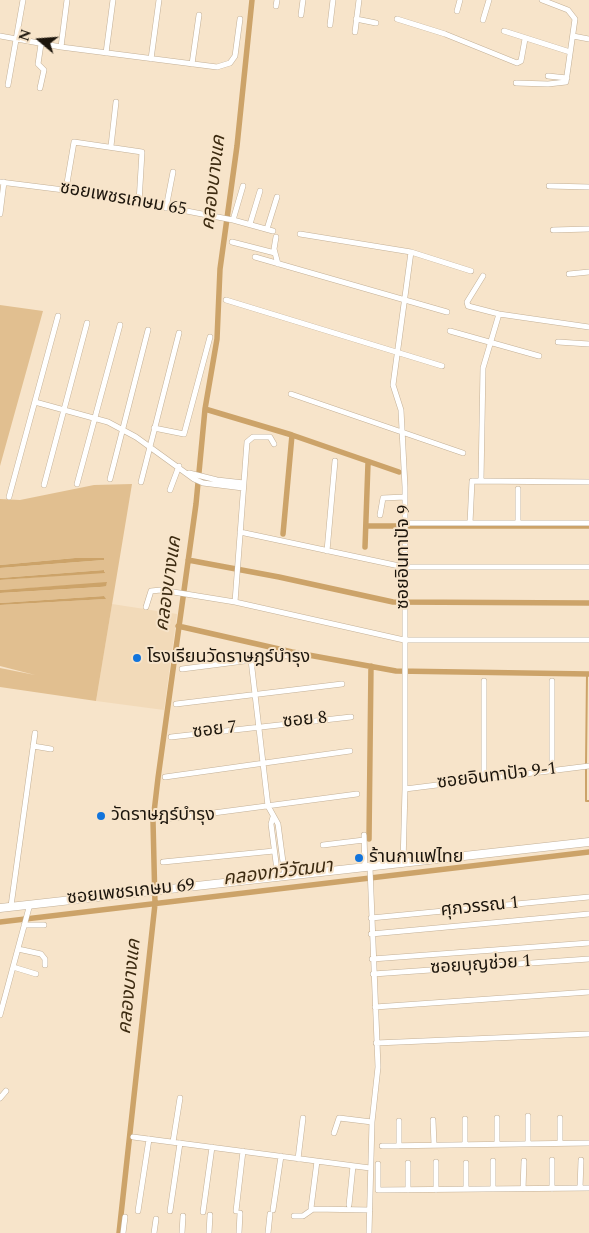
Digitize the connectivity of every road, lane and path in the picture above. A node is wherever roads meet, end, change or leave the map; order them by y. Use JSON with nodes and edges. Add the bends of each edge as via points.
{"nodes":[{"id":1,"x":23,"y":0,"type":"edge"},
{"id":2,"x":67,"y":0,"type":"edge"},
{"id":3,"x":113,"y":0,"type":"edge"},
{"id":4,"x":159,"y":0,"type":"edge"},
{"id":5,"x":277,"y":0,"type":"edge"},
{"id":6,"x":303,"y":0,"type":"edge"},
{"id":7,"x":333,"y":0,"type":"edge"},
{"id":8,"x":359,"y":0,"type":"edge"},
{"id":9,"x":460,"y":0,"type":"edge"},
{"id":10,"x":489,"y":0,"type":"edge"},
{"id":11,"x":542,"y":0,"type":"edge"},
{"id":12,"x":563,"y":0,"type":"edge"},
{"id":13,"x":276,"y":6,"type":"dead end"},
{"id":14,"x":561,"y":6,"type":"junction"},
{"id":15,"x":457,"y":11,"type":"dead end"},
{"id":16,"x":199,"y":15,"type":"dead end"},
{"id":17,"x":301,"y":16,"type":"dead end"},
{"id":18,"x":240,"y":19,"type":"dead end"},
{"id":19,"x":356,"y":19,"type":"junction"},
{"id":20,"x":397,"y":19,"type":"dead end"},
{"id":21,"x":483,"y":20,"type":"dead end"},
{"id":22,"x":376,"y":23,"type":"dead end"},
{"id":23,"x":330,"y":25,"type":"dead end"},
{"id":24,"x":504,"y":31,"type":"dead end"},
{"id":25,"x":355,"y":32,"type":"dead end"},
{"id":26,"x":0,"y":36,"type":"edge"},
{"id":27,"x":573,"y":36,"type":"junction"},
{"id":28,"x":525,"y":39,"type":"junction"},
{"id":29,"x":589,"y":39,"type":"edge"},
{"id":30,"x":16,"y":40,"type":"junction"},
{"id":31,"x":41,"y":44,"type":"junction"},
{"id":32,"x":61,"y":47,"type":"junction"},
{"id":33,"x":570,"y":52,"type":"junction"},
{"id":34,"x":106,"y":53,"type":"junction"},
{"id":35,"x":151,"y":59,"type":"junction"},
{"id":36,"x":192,"y":64,"type":"junction"},
{"id":37,"x":548,"y":76,"type":"dead end"},
{"id":38,"x":567,"y":78,"type":"junction"},
{"id":39,"x":516,"y":83,"type":"dead end"},
{"id":40,"x":8,"y":85,"type":"dead end"},
{"id":41,"x":40,"y":88,"type":"dead end"},
{"id":42,"x":116,"y":102,"type":"dead end"},
{"id":43,"x":111,"y":146,"type":"junction"},
{"id":44,"x":173,"y":172,"type":"dead end"},
{"id":45,"x":2,"y":182,"type":"edge"},
{"id":46,"x":243,"y":186,"type":"dead end"},
{"id":47,"x":548,"y":186,"type":"dead end"},
{"id":48,"x":589,"y":187,"type":"edge"},
{"id":49,"x":66,"y":189,"type":"junction"},
{"id":50,"x":260,"y":191,"type":"dead end"},
{"id":51,"x":277,"y":197,"type":"dead end"},
{"id":52,"x":139,"y":202,"type":"junction"},
{"id":53,"x":166,"y":208,"type":"junction"},
{"id":54,"x":0,"y":214,"type":"edge"},
{"id":55,"x":232,"y":220,"type":"junction"},
{"id":56,"x":250,"y":224,"type":"junction"},
{"id":57,"x":589,"y":229,"type":"edge"},
{"id":58,"x":553,"y":230,"type":"dead end"},
{"id":59,"x":300,"y":234,"type":"dead end"},
{"id":60,"x":276,"y":237,"type":"dead end"},
{"id":61,"x":232,"y":242,"type":"dead end"},
{"id":62,"x":411,"y":252,"type":"junction"},
{"id":63,"x":275,"y":253,"type":"junction"},
{"id":64,"x":255,"y":257,"type":"dead end"},
{"id":65,"x":278,"y":264,"type":"junction"},
{"id":66,"x":471,"y":272,"type":"dead end"},
{"id":67,"x":589,"y":272,"type":"edge"},
{"id":68,"x":569,"y":274,"type":"dead end"},
{"id":69,"x":483,"y":276,"type":"dead end"},
{"id":70,"x":226,"y":300,"type":"dead end"},
{"id":71,"x":404,"y":301,"type":"junction"},
{"id":72,"x":447,"y":312,"type":"dead end"},
{"id":73,"x":499,"y":314,"type":"junction"},
{"id":74,"x":58,"y":316,"type":"dead end"},
{"id":75,"x":87,"y":322,"type":"dead end"},
{"id":76,"x":120,"y":325,"type":"dead end"},
{"id":77,"x":589,"y":326,"type":"edge"},
{"id":78,"x":148,"y":330,"type":"dead end"},
{"id":79,"x":450,"y":331,"type":"dead end"},
{"id":80,"x":179,"y":333,"type":"dead end"},
{"id":81,"x":210,"y":337,"type":"dead end"},
{"id":82,"x":558,"y":342,"type":"dead end"},
{"id":83,"x":490,"y":343,"type":"junction"},
{"id":84,"x":589,"y":344,"type":"edge"},
{"id":85,"x":398,"y":353,"type":"junction"},
{"id":86,"x":539,"y":356,"type":"dead end"},
{"id":87,"x":442,"y":366,"type":"dead end"},
{"id":88,"x":291,"y":394,"type":"dead end"},
{"id":89,"x":35,"y":402,"type":"junction"},
{"id":90,"x":64,"y":410,"type":"junction"},
{"id":91,"x":94,"y":417,"type":"junction"},
{"id":92,"x":154,"y":428,"type":"junction"},
{"id":93,"x":123,"y":429,"type":"junction"},
{"id":94,"x":402,"y":432,"type":"junction"},
{"id":95,"x":274,"y":444,"type":"dead end"},
{"id":96,"x":150,"y":447,"type":"junction"},
{"id":97,"x":463,"y":453,"type":"dead end"},
{"id":98,"x":335,"y":461,"type":"dead end"},
{"id":99,"x":179,"y":466,"type":"junction"},
{"id":100,"x":110,"y":479,"type":"dead end"},
{"id":101,"x":481,"y":480,"type":"junction"},
{"id":102,"x":141,"y":482,"type":"dead end"},
{"id":103,"x":589,"y":482,"type":"edge"},
{"id":104,"x":77,"y":484,"type":"dead end"},
{"id":105,"x":44,"y":485,"type":"dead end"},
{"id":106,"x":244,"y":485,"type":"junction"},
{"id":107,"x":518,"y":489,"type":"dead end"},
{"id":108,"x":170,"y":490,"type":"dead end"},
{"id":109,"x":9,"y":496,"type":"dead end"},
{"id":110,"x":404,"y":497,"type":"junction"},
{"id":111,"x":380,"y":515,"type":"dead end"},
{"id":112,"x":470,"y":523,"type":"junction"},
{"id":113,"x":518,"y":523,"type":"junction"},
{"id":114,"x":589,"y":523,"type":"edge"},
{"id":115,"x":404,"y":524,"type":"junction"},
{"id":116,"x":240,"y":532,"type":"junction"},
{"id":117,"x":327,"y":550,"type":"junction"},
{"id":118,"x":404,"y":567,"type":"junction"},
{"id":119,"x":589,"y":567,"type":"edge"},
{"id":120,"x":235,"y":602,"type":"junction"},
{"id":121,"x":146,"y":607,"type":"dead end"},
{"id":122,"x":404,"y":640,"type":"junction"},
{"id":123,"x":589,"y":640,"type":"edge"},
{"id":124,"x":291,"y":655,"type":"dead end"},
{"id":125,"x":251,"y":660,"type":"junction"},
{"id":126,"x":182,"y":669,"type":"dead end"},
{"id":127,"x":484,"y":680,"type":"dead end"},
{"id":128,"x":552,"y":681,"type":"dead end"},
{"id":129,"x":342,"y":684,"type":"dead end"},
{"id":130,"x":255,"y":693,"type":"junction"},
{"id":131,"x":176,"y":704,"type":"dead end"},
{"id":132,"x":351,"y":717,"type":"dead end"},
{"id":133,"x":259,"y":726,"type":"junction"},
{"id":134,"x":35,"y":733,"type":"dead end"},
{"id":135,"x":171,"y":737,"type":"dead end"},
{"id":136,"x":33,"y":746,"type":"junction"},
{"id":137,"x":52,"y":748,"type":"dead end"},
{"id":138,"x":350,"y":751,"type":"dead end"},
{"id":139,"x":263,"y":762,"type":"junction"},
{"id":140,"x":586,"y":766,"type":"edge"},
{"id":141,"x":552,"y":771,"type":"junction"},
{"id":142,"x":164,"y":777,"type":"dead end"},
{"id":143,"x":484,"y":779,"type":"junction"},
{"id":144,"x":405,"y":789,"type":"junction"},
{"id":145,"x":357,"y":794,"type":"dead end"},
{"id":146,"x":268,"y":806,"type":"junction"},
{"id":147,"x":273,"y":817,"type":"junction"},
{"id":148,"x":168,"y":819,"type":"dead end"},
{"id":149,"x":589,"y":842,"type":"edge"},
{"id":150,"x":323,"y":845,"type":"dead end"},
{"id":151,"x":274,"y":851,"type":"junction"},
{"id":152,"x":163,"y":862,"type":"dead end"},
{"id":153,"x":403,"y":864,"type":"junction"},
{"id":154,"x":368,"y":869,"type":"junction"},
{"id":155,"x":282,"y":877,"type":"junction"},
{"id":156,"x":589,"y":897,"type":"edge"},
{"id":157,"x":11,"y":906,"type":"junction"},
{"id":158,"x":29,"y":907,"type":"junction"},
{"id":159,"x":0,"y":908,"type":"edge"},
{"id":160,"x":589,"y":914,"type":"edge"},
{"id":161,"x":371,"y":918,"type":"junction"},
{"id":162,"x":24,"y":925,"type":"junction"},
{"id":163,"x":44,"y":925,"type":"dead end"},
{"id":164,"x":371,"y":934,"type":"junction"},
{"id":165,"x":589,"y":943,"type":"edge"},
{"id":166,"x":18,"y":948,"type":"junction"},
{"id":167,"x":372,"y":959,"type":"junction"},
{"id":168,"x":589,"y":959,"type":"edge"},
{"id":169,"x":45,"y":966,"type":"dead end"},
{"id":170,"x":13,"y":967,"type":"junction"},
{"id":171,"x":36,"y":974,"type":"dead end"},
{"id":172,"x":373,"y":974,"type":"junction"},
{"id":173,"x":589,"y":992,"type":"edge"},
{"id":174,"x":2,"y":996,"type":"edge"},
{"id":175,"x":375,"y":1007,"type":"junction"},
{"id":176,"x":0,"y":1015,"type":"edge"},
{"id":177,"x":589,"y":1034,"type":"edge"},
{"id":178,"x":376,"y":1043,"type":"junction"},
{"id":179,"x":6,"y":1091,"type":"dead end"},
{"id":180,"x":0,"y":1098,"type":"edge"},
{"id":181,"x":180,"y":1098,"type":"dead end"},
{"id":182,"x":528,"y":1116,"type":"dead end"},
{"id":183,"x":303,"y":1118,"type":"dead end"},
{"id":184,"x":497,"y":1118,"type":"dead end"},
{"id":185,"x":560,"y":1118,"type":"dead end"},
{"id":186,"x":465,"y":1119,"type":"dead end"},
{"id":187,"x":399,"y":1120,"type":"dead end"},
{"id":188,"x":433,"y":1120,"type":"dead end"},
{"id":189,"x":372,"y":1122,"type":"junction"},
{"id":190,"x":334,"y":1133,"type":"dead end"},
{"id":191,"x":133,"y":1137,"type":"dead end"},
{"id":192,"x":148,"y":1139,"type":"junction"},
{"id":193,"x":173,"y":1142,"type":"junction"},
{"id":194,"x":180,"y":1143,"type":"junction"},
{"id":195,"x":560,"y":1143,"type":"junction"},
{"id":196,"x":589,"y":1143,"type":"edge"},
{"id":197,"x":465,"y":1144,"type":"junction"},
{"id":198,"x":497,"y":1144,"type":"junction"},
{"id":199,"x":528,"y":1144,"type":"junction"},
{"id":200,"x":434,"y":1145,"type":"junction"},
{"id":201,"x":382,"y":1146,"type":"dead end"},
{"id":202,"x":399,"y":1146,"type":"junction"},
{"id":203,"x":212,"y":1147,"type":"junction"},
{"id":204,"x":244,"y":1151,"type":"junction"},
{"id":205,"x":280,"y":1156,"type":"junction"},
{"id":206,"x":298,"y":1159,"type":"junction"},
{"id":207,"x":552,"y":1160,"type":"dead end"},
{"id":208,"x":581,"y":1160,"type":"dead end"},
{"id":209,"x":318,"y":1161,"type":"junction"},
{"id":210,"x":493,"y":1161,"type":"dead end"},
{"id":211,"x":524,"y":1161,"type":"dead end"},
{"id":212,"x":436,"y":1162,"type":"dead end"},
{"id":213,"x":408,"y":1163,"type":"dead end"},
{"id":214,"x":378,"y":1164,"type":"dead end"},
{"id":215,"x":466,"y":1164,"type":"dead end"},
{"id":216,"x":354,"y":1166,"type":"junction"},
{"id":217,"x":370,"y":1168,"type":"junction"},
{"id":218,"x":580,"y":1188,"type":"junction"},
{"id":219,"x":589,"y":1188,"type":"edge"},
{"id":220,"x":493,"y":1189,"type":"junction"},
{"id":221,"x":523,"y":1189,"type":"junction"},
{"id":222,"x":552,"y":1189,"type":"junction"},
{"id":223,"x":408,"y":1190,"type":"junction"},
{"id":224,"x":436,"y":1190,"type":"junction"},
{"id":225,"x":466,"y":1190,"type":"junction"},
{"id":226,"x":349,"y":1205,"type":"dead end"},
{"id":227,"x":311,"y":1208,"type":"dead end"},
{"id":228,"x":370,"y":1210,"type":"junction"},
{"id":229,"x":138,"y":1211,"type":"dead end"},
{"id":230,"x":170,"y":1212,"type":"dead end"},
{"id":231,"x":204,"y":1212,"type":"dead end"},
{"id":232,"x":210,"y":1215,"type":"dead end"},
{"id":233,"x":183,"y":1216,"type":"dead end"},
{"id":234,"x":294,"y":1216,"type":"dead end"},
{"id":235,"x":125,"y":1217,"type":"dead end"},
{"id":236,"x":156,"y":1219,"type":"dead end"},
{"id":237,"x":123,"y":1233,"type":"edge"},
{"id":238,"x":154,"y":1233,"type":"edge"},
{"id":239,"x":182,"y":1233,"type":"edge"},
{"id":240,"x":209,"y":1233,"type":"edge"},
{"id":241,"x":239,"y":1233,"type":"edge"},
{"id":242,"x":268,"y":1233,"type":"edge"},
{"id":243,"x":369,"y":1233,"type":"edge"}],
"edges":[{"from":1,"to":30,"type":"street"},
{"from":2,"to":32,"type":"street"},
{"from":3,"to":34,"type":"street"},
{"from":4,"to":35,"type":"street"},
{"from":5,"to":13,"type":"street"},
{"from":6,"to":17,"type":"street"},
{"from":7,"to":23,"type":"street"},
{"from":8,"to":19,"type":"street"},
{"from":9,"to":15,"type":"street"},
{"from":10,"to":21,"type":"street"},
{"from":11,"to":14,"type":"street"},
{"from":12,"to":14,"type":"street"},
{"from":14,"to":27,"type":"street","via":[[575,19]]},
{"from":16,"to":36,"type":"street"},
{"from":18,"to":36,"type":"street","via":[[238,49],[230,63],[217,67]]},
{"from":19,"to":22,"type":"street"},
{"from":19,"to":25,"type":"street"},
{"from":20,"to":28,"type":"street","via":[[517,63],[521,61]]},
{"from":24,"to":28,"type":"street"},
{"from":26,"to":30,"type":"street"},
{"from":27,"to":29,"type":"street"},
{"from":27,"to":33,"type":"street"},
{"from":28,"to":33,"type":"street"},
{"from":30,"to":31,"type":"street"},
{"from":30,"to":40,"type":"street"},
{"from":31,"to":32,"type":"street"},
{"from":31,"to":41,"type":"street","via":[[38,64],[44,70]]},
{"from":32,"to":34,"type":"street"},
{"from":33,"to":38,"type":"street"},
{"from":34,"to":35,"type":"street"},
{"from":35,"to":36,"type":"street"},
{"from":37,"to":38,"type":"street"},
{"from":38,"to":39,"type":"street","via":[[563,83]]},
{"from":42,"to":43,"type":"street"},
{"from":43,"to":49,"type":"street","via":[[74,142]]},
{"from":43,"to":52,"type":"street","via":[[144,153]]},
{"from":44,"to":53,"type":"street"},
{"from":45,"to":49,"type":"street","name":"ซอยเพชรเกษม 65"},
{"from":45,"to":54,"type":"street"},
{"from":46,"to":55,"type":"street"},
{"from":47,"to":48,"type":"street"},
{"from":49,"to":52,"type":"street","name":"ซอยเพชรเกษม 65"},
{"from":50,"to":56,"type":"street"},
{"from":51,"to":56,"type":"street","name":"ซอยเพชรเกษม 65","via":[[270,230]]},
{"from":52,"to":53,"type":"street","name":"ซอยเพชรเกษม 65"},
{"from":53,"to":55,"type":"street","name":"ซอยเพชรเกษม 65"},
{"from":55,"to":56,"type":"street","name":"ซอยเพชรเกษม 65"},
{"from":57,"to":58,"type":"street"},
{"from":59,"to":62,"type":"street"},
{"from":60,"to":63,"type":"street"},
{"from":61,"to":63,"type":"street"},
{"from":62,"to":66,"type":"street"},
{"from":62,"to":71,"type":"street","name":"ซอยอินทาปัจ 9"},
{"from":63,"to":65,"type":"street"},
{"from":64,"to":65,"type":"street"},
{"from":65,"to":71,"type":"street"},
{"from":67,"to":68,"type":"street"},
{"from":69,"to":73,"type":"street","via":[[466,304]]},
{"from":70,"to":85,"type":"street"},
{"from":71,"to":72,"type":"street"},
{"from":71,"to":85,"type":"street","name":"ซอยอินทาปัจ 9"},
{"from":73,"to":77,"type":"street"},
{"from":73,"to":83,"type":"street"},
{"from":74,"to":89,"type":"street"},
{"from":75,"to":90,"type":"street"},
{"from":76,"to":91,"type":"street"},
{"from":78,"to":93,"type":"street"},
{"from":79,"to":83,"type":"street"},
{"from":80,"to":92,"type":"street"},
{"from":81,"to":92,"type":"street","via":[[184,434]]},
{"from":82,"to":84,"type":"street"},
{"from":83,"to":86,"type":"street"},
{"from":83,"to":101,"type":"street","via":[[483,368]]},
{"from":85,"to":87,"type":"street"},
{"from":85,"to":94,"type":"street","name":"ซอยอินทาปัจ 9","via":[[393,385],[401,410]]},
{"from":88,"to":94,"type":"street"},
{"from":89,"to":90,"type":"street"},
{"from":89,"to":109,"type":"street"},
{"from":90,"to":91,"type":"street"},
{"from":90,"to":105,"type":"street"},
{"from":91,"to":93,"type":"street"},
{"from":91,"to":104,"type":"street"},
{"from":92,"to":96,"type":"street"},
{"from":93,"to":96,"type":"street"},
{"from":93,"to":100,"type":"street"},
{"from":94,"to":97,"type":"street"},
{"from":94,"to":110,"type":"street","name":"ซอยอินทาปัจ 9"},
{"from":95,"to":106,"type":"street","via":[[270,437],[248,439]]},
{"from":96,"to":99,"type":"street"},
{"from":96,"to":102,"type":"street"},
{"from":98,"to":117,"type":"street"},
{"from":99,"to":106,"type":"street","via":[[204,480]]},
{"from":99,"to":108,"type":"street"},
{"from":101,"to":103,"type":"street"},
{"from":101,"to":112,"type":"street","via":[[471,483]]},
{"from":106,"to":116,"type":"street"},
{"from":107,"to":113,"type":"street"},
{"from":110,"to":111,"type":"street","via":[[382,498]]},
{"from":110,"to":115,"type":"street","name":"ซอยอินทาปัจ 9"},
{"from":112,"to":113,"type":"street"},
{"from":112,"to":115,"type":"street"},
{"from":113,"to":114,"type":"street"},
{"from":115,"to":118,"type":"street","name":"ซอยอินทาปัจ 9"},
{"from":116,"to":117,"type":"street"},
{"from":116,"to":120,"type":"street"},
{"from":117,"to":118,"type":"street"},
{"from":118,"to":119,"type":"street"},
{"from":118,"to":122,"type":"street","name":"ซอยอินทาปัจ 9"},
{"from":120,"to":121,"type":"street","via":[[161,590],[151,591]]},
{"from":120,"to":122,"type":"street"},
{"from":122,"to":123,"type":"street"},
{"from":122,"to":144,"type":"street","name":"ซอยอินทาปัจ 9"},
{"from":124,"to":125,"type":"street"},
{"from":125,"to":126,"type":"street"},
{"from":125,"to":130,"type":"street"},
{"from":127,"to":143,"type":"street"},
{"from":128,"to":141,"type":"street"},
{"from":129,"to":130,"type":"street"},
{"from":130,"to":131,"type":"street"},
{"from":130,"to":133,"type":"street"},
{"from":132,"to":133,"type":"street","name":"ซอย 8"},
{"from":133,"to":135,"type":"street","name":"ซอย 7"},
{"from":133,"to":139,"type":"street"},
{"from":134,"to":136,"type":"street"},
{"from":136,"to":137,"type":"street"},
{"from":136,"to":157,"type":"street"},
{"from":138,"to":139,"type":"street"},
{"from":139,"to":142,"type":"street"},
{"from":139,"to":146,"type":"street"},
{"from":140,"to":141,"type":"street","name":"ซอยอินทาปัจ 9-1"},
{"from":141,"to":143,"type":"street","name":"ซอยอินทาปัจ 9-1"},
{"from":143,"to":144,"type":"street","name":"ซอยอินทาปัจ 9-1"},
{"from":144,"to":153,"type":"street","name":"ซอยอินทาปัจ 9"},
{"from":145,"to":146,"type":"street"},
{"from":146,"to":147,"type":"street"},
{"from":146,"to":148,"type":"street"},
{"from":147,"to":151,"type":"street"},
{"from":147,"to":155,"type":"street","via":[[278,824]]},
{"from":149,"to":153,"type":"main road","name":"ซอยเพชรเกษม 69"},
{"from":150,"to":154,"type":"street","via":[[364,838]]},
{"from":151,"to":152,"type":"street"},
{"from":151,"to":155,"type":"street"},
{"from":153,"to":154,"type":"main road","name":"ซอยเพชรเกษม 69"},
{"from":154,"to":155,"type":"main road","name":"ซอยเพชรเกษม 69"},
{"from":154,"to":161,"type":"street"},
{"from":155,"to":158,"type":"main road","name":"ซอยเพชรเกษม 69"},
{"from":156,"to":161,"type":"street","name":"ศุภวรรณ 1"},
{"from":157,"to":158,"type":"main road","name":"ซอยเพชรเกษม 69"},
{"from":157,"to":159,"type":"main road","name":"ซอยเพชรเกษม 69"},
{"from":158,"to":162,"type":"street"},
{"from":160,"to":164,"type":"street"},
{"from":161,"to":164,"type":"street"},
{"from":162,"to":163,"type":"street"},
{"from":162,"to":166,"type":"street"},
{"from":164,"to":167,"type":"street"},
{"from":165,"to":167,"type":"street"},
{"from":166,"to":169,"type":"street","via":[[41,954]]},
{"from":166,"to":170,"type":"street"},
{"from":167,"to":172,"type":"street"},
{"from":168,"to":172,"type":"street","name":"ซอยบุญช่วย 1"},
{"from":170,"to":171,"type":"street"},
{"from":170,"to":174,"type":"street"},
{"from":172,"to":175,"type":"street"},
{"from":173,"to":175,"type":"street"},
{"from":174,"to":176,"type":"street"},
{"from":175,"to":178,"type":"street"},
{"from":177,"to":178,"type":"street"},
{"from":178,"to":189,"type":"street","via":[[378,1074]]},
{"from":179,"to":180,"type":"street"},
{"from":181,"to":193,"type":"street"},
{"from":182,"to":199,"type":"street"},
{"from":183,"to":206,"type":"street"},
{"from":184,"to":198,"type":"street"},
{"from":185,"to":195,"type":"street"},
{"from":186,"to":197,"type":"street"},
{"from":187,"to":202,"type":"street"},
{"from":188,"to":200,"type":"street"},
{"from":189,"to":190,"type":"street","via":[[339,1118]]},
{"from":189,"to":217,"type":"street"},
{"from":191,"to":192,"type":"street"},
{"from":192,"to":193,"type":"street"},
{"from":192,"to":229,"type":"street"},
{"from":193,"to":194,"type":"street"},
{"from":194,"to":203,"type":"street"},
{"from":194,"to":230,"type":"street"},
{"from":195,"to":196,"type":"street"},
{"from":195,"to":199,"type":"street"},
{"from":197,"to":198,"type":"street"},
{"from":197,"to":200,"type":"street"},
{"from":198,"to":199,"type":"street"},
{"from":200,"to":202,"type":"street"},
{"from":201,"to":202,"type":"street"},
{"from":203,"to":204,"type":"street"},
{"from":203,"to":231,"type":"street"},
{"from":204,"to":205,"type":"street"},
{"from":204,"to":241,"type":"street"},
{"from":205,"to":206,"type":"street"},
{"from":205,"to":242,"type":"street"},
{"from":206,"to":209,"type":"street"},
{"from":207,"to":222,"type":"street"},
{"from":208,"to":218,"type":"street"},
{"from":209,"to":216,"type":"street"},
{"from":209,"to":227,"type":"street"},
{"from":210,"to":220,"type":"street"},
{"from":211,"to":221,"type":"street"},
{"from":212,"to":224,"type":"street"},
{"from":213,"to":223,"type":"street"},
{"from":214,"to":223,"type":"street","via":[[378,1190]]},
{"from":215,"to":225,"type":"street"},
{"from":216,"to":217,"type":"street"},
{"from":216,"to":226,"type":"street"},
{"from":217,"to":228,"type":"street"},
{"from":218,"to":219,"type":"street"},
{"from":218,"to":222,"type":"street"},
{"from":220,"to":221,"type":"street"},
{"from":220,"to":225,"type":"street"},
{"from":221,"to":222,"type":"street"},
{"from":223,"to":224,"type":"street"},
{"from":224,"to":225,"type":"street"},
{"from":228,"to":234,"type":"street","via":[[313,1209],[303,1216]]},
{"from":228,"to":243,"type":"street"},
{"from":232,"to":240,"type":"street"},
{"from":233,"to":239,"type":"street"},
{"from":235,"to":237,"type":"street"},
{"from":236,"to":238,"type":"street"}]}
